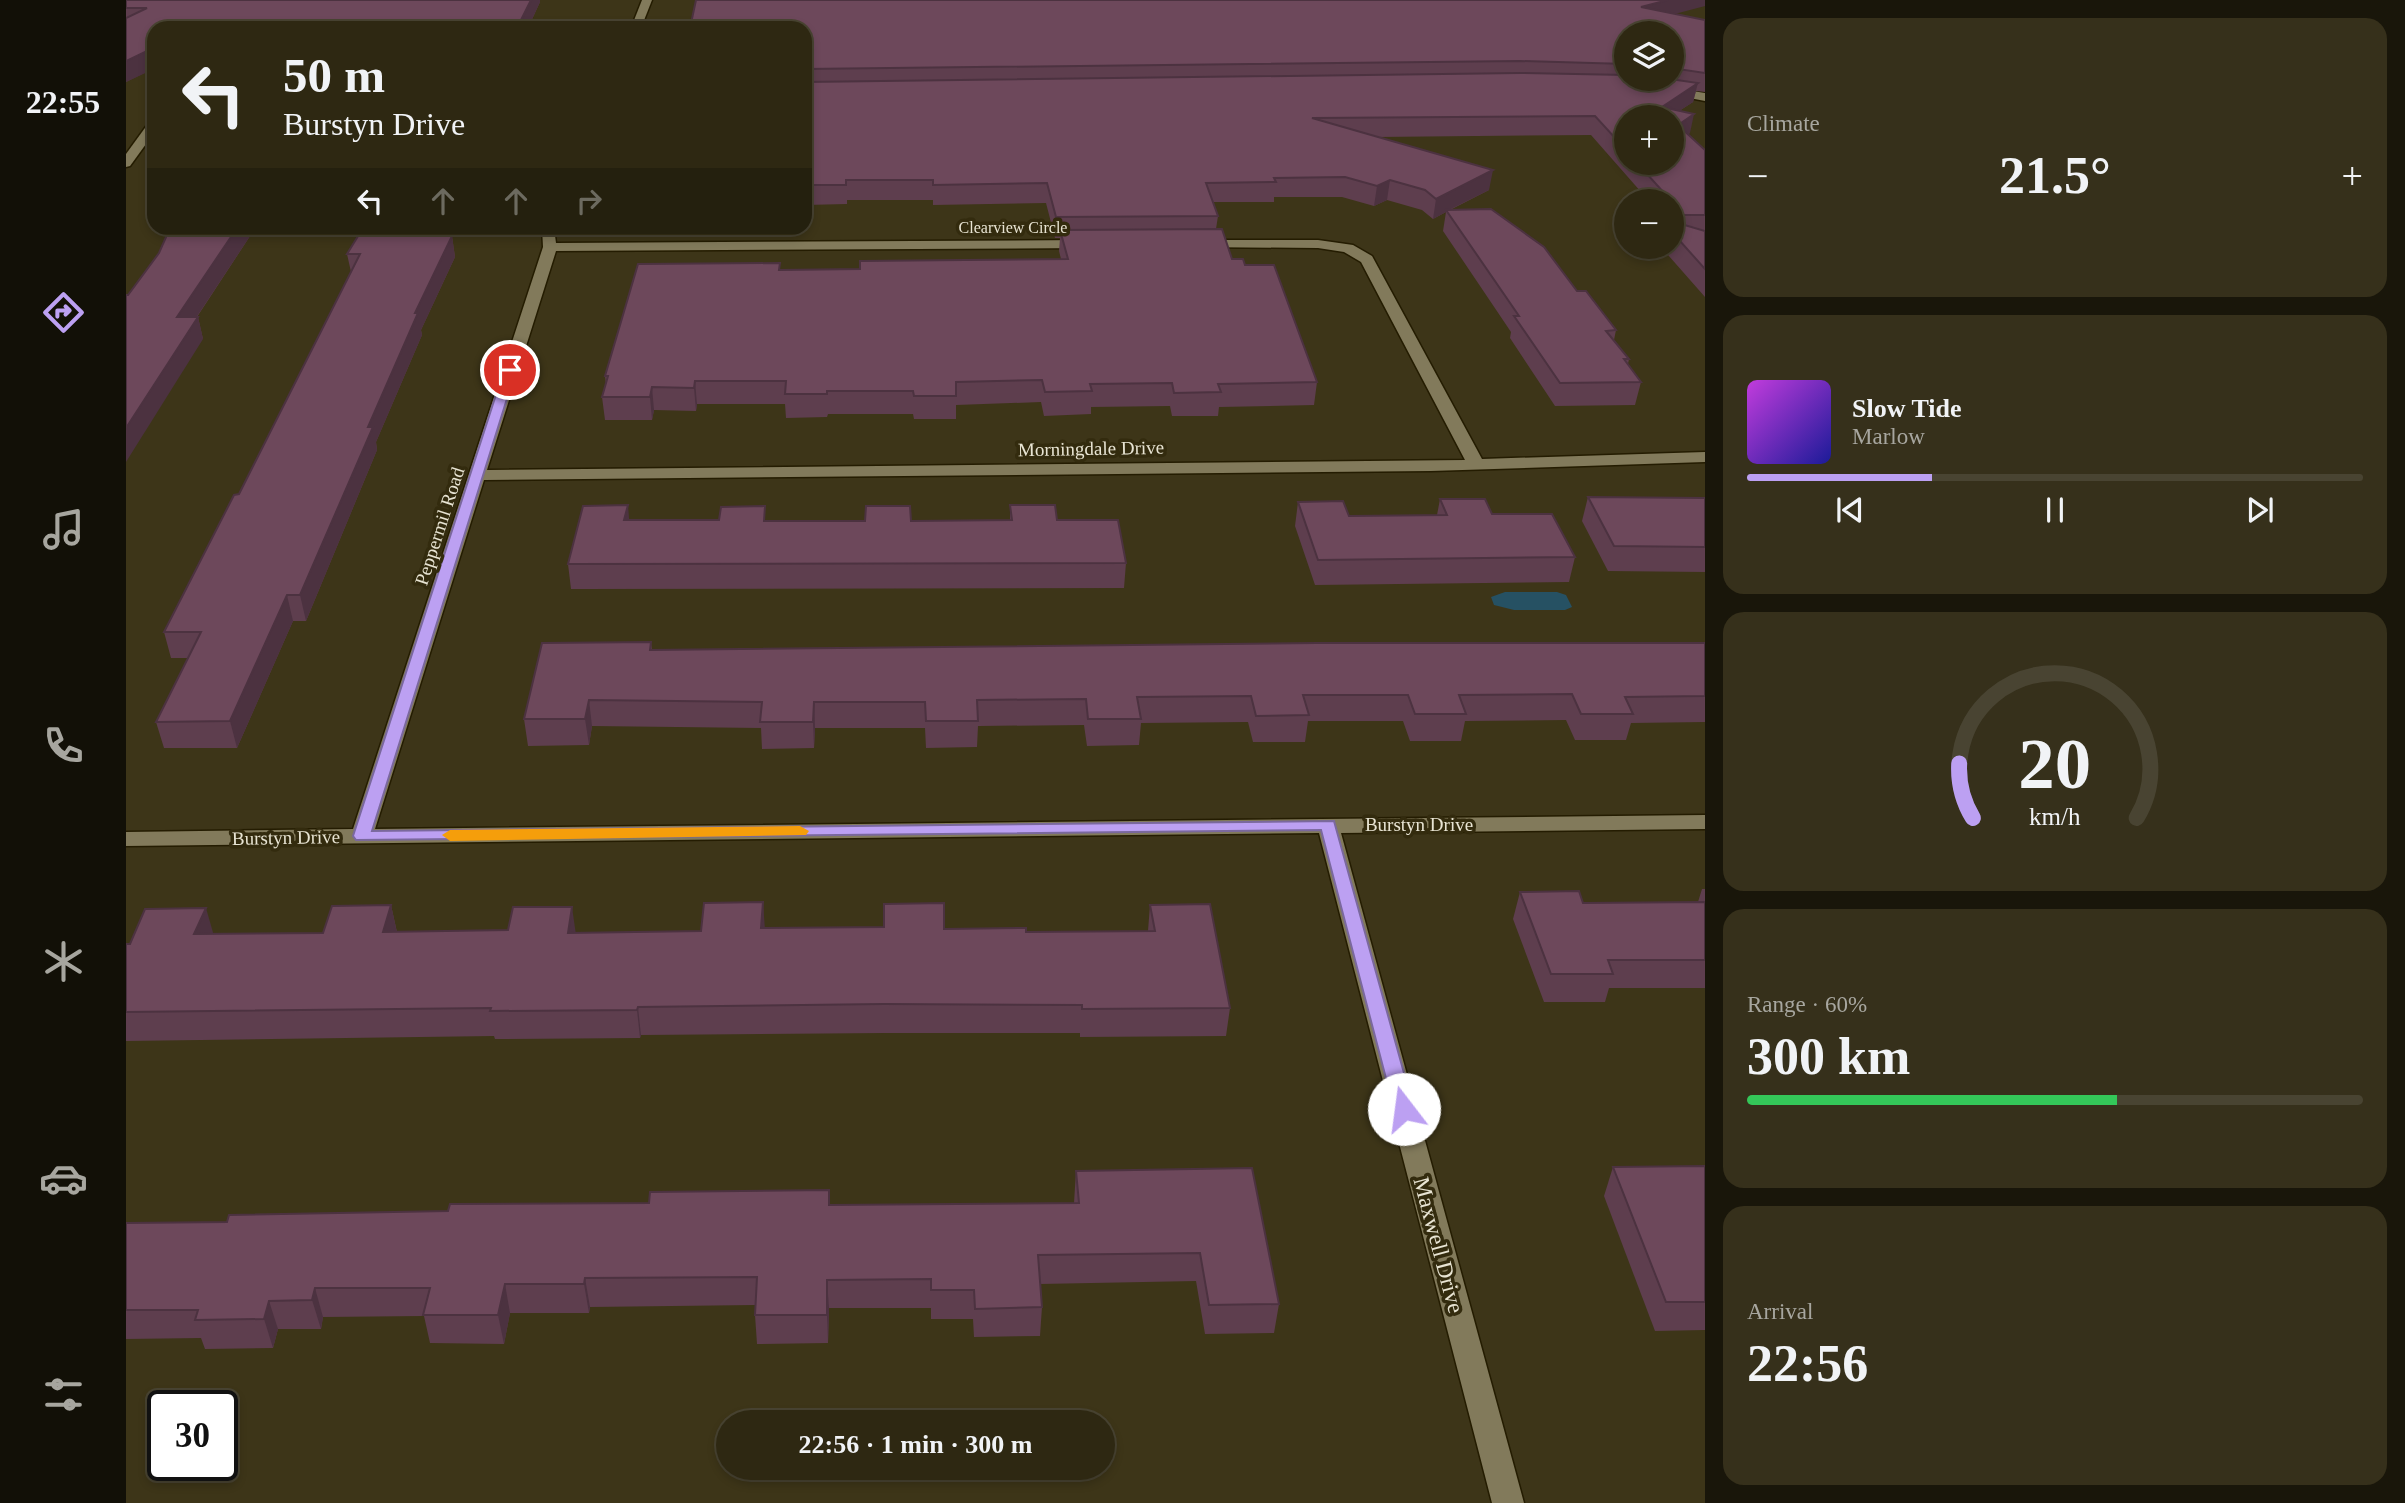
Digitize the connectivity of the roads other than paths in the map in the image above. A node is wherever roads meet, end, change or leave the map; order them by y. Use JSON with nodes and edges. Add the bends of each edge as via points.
{"nodes":[{"id":1,"x":647,"y":0,"type":"edge"},
{"id":2,"x":639,"y":21,"type":"edge"},
{"id":3,"x":1669,"y":91,"type":"edge"},
{"id":4,"x":1705,"y":97,"type":"edge"},
{"id":5,"x":147,"y":134,"type":"edge"},
{"id":6,"x":126,"y":163,"type":"edge"},
{"id":7,"x":549,"y":235,"type":"edge"},
{"id":8,"x":1101,"y":244,"type":"edge"},
{"id":9,"x":1184,"y":244,"type":"edge"},
{"id":10,"x":550,"y":247,"type":"junction"},
{"id":11,"x":1705,"y":457,"type":"edge"},
{"id":12,"x":1476,"y":464,"type":"junction"},
{"id":13,"x":477,"y":475,"type":"junction"},
{"id":14,"x":1705,"y":822,"type":"edge"},
{"id":15,"x":1328,"y":824,"type":"junction"},
{"id":16,"x":362,"y":836,"type":"junction"},
{"id":17,"x":126,"y":839,"type":"edge"},
{"id":18,"x":1508,"y":1503,"type":"edge"}],
"edges":[{"from":1,"to":2,"type":"street"},
{"from":3,"to":4,"type":"street"},
{"from":5,"to":6,"type":"street"},
{"from":7,"to":10,"type":"street","name":"Peppermil Road"},
{"from":8,"to":10,"type":"street","name":"Clearview Circle"},
{"from":9,"to":12,"type":"street","via":[[1318,244],[1348,248],[1367,259]]},
{"from":10,"to":13,"type":"street","name":"Peppermil Road"},
{"from":11,"to":12,"type":"street","name":"Morningdale Drive"},
{"from":12,"to":13,"type":"street","name":"Morningdale Drive"},
{"from":13,"to":16,"type":"street","name":"Peppermil Road"},
{"from":14,"to":15,"type":"street","name":"Burstyn Drive"},
{"from":15,"to":16,"type":"street","name":"Burstyn Drive"},
{"from":15,"to":18,"type":"street","name":"Maxwell Drive"},
{"from":16,"to":17,"type":"street","name":"Burstyn Drive"}]}
